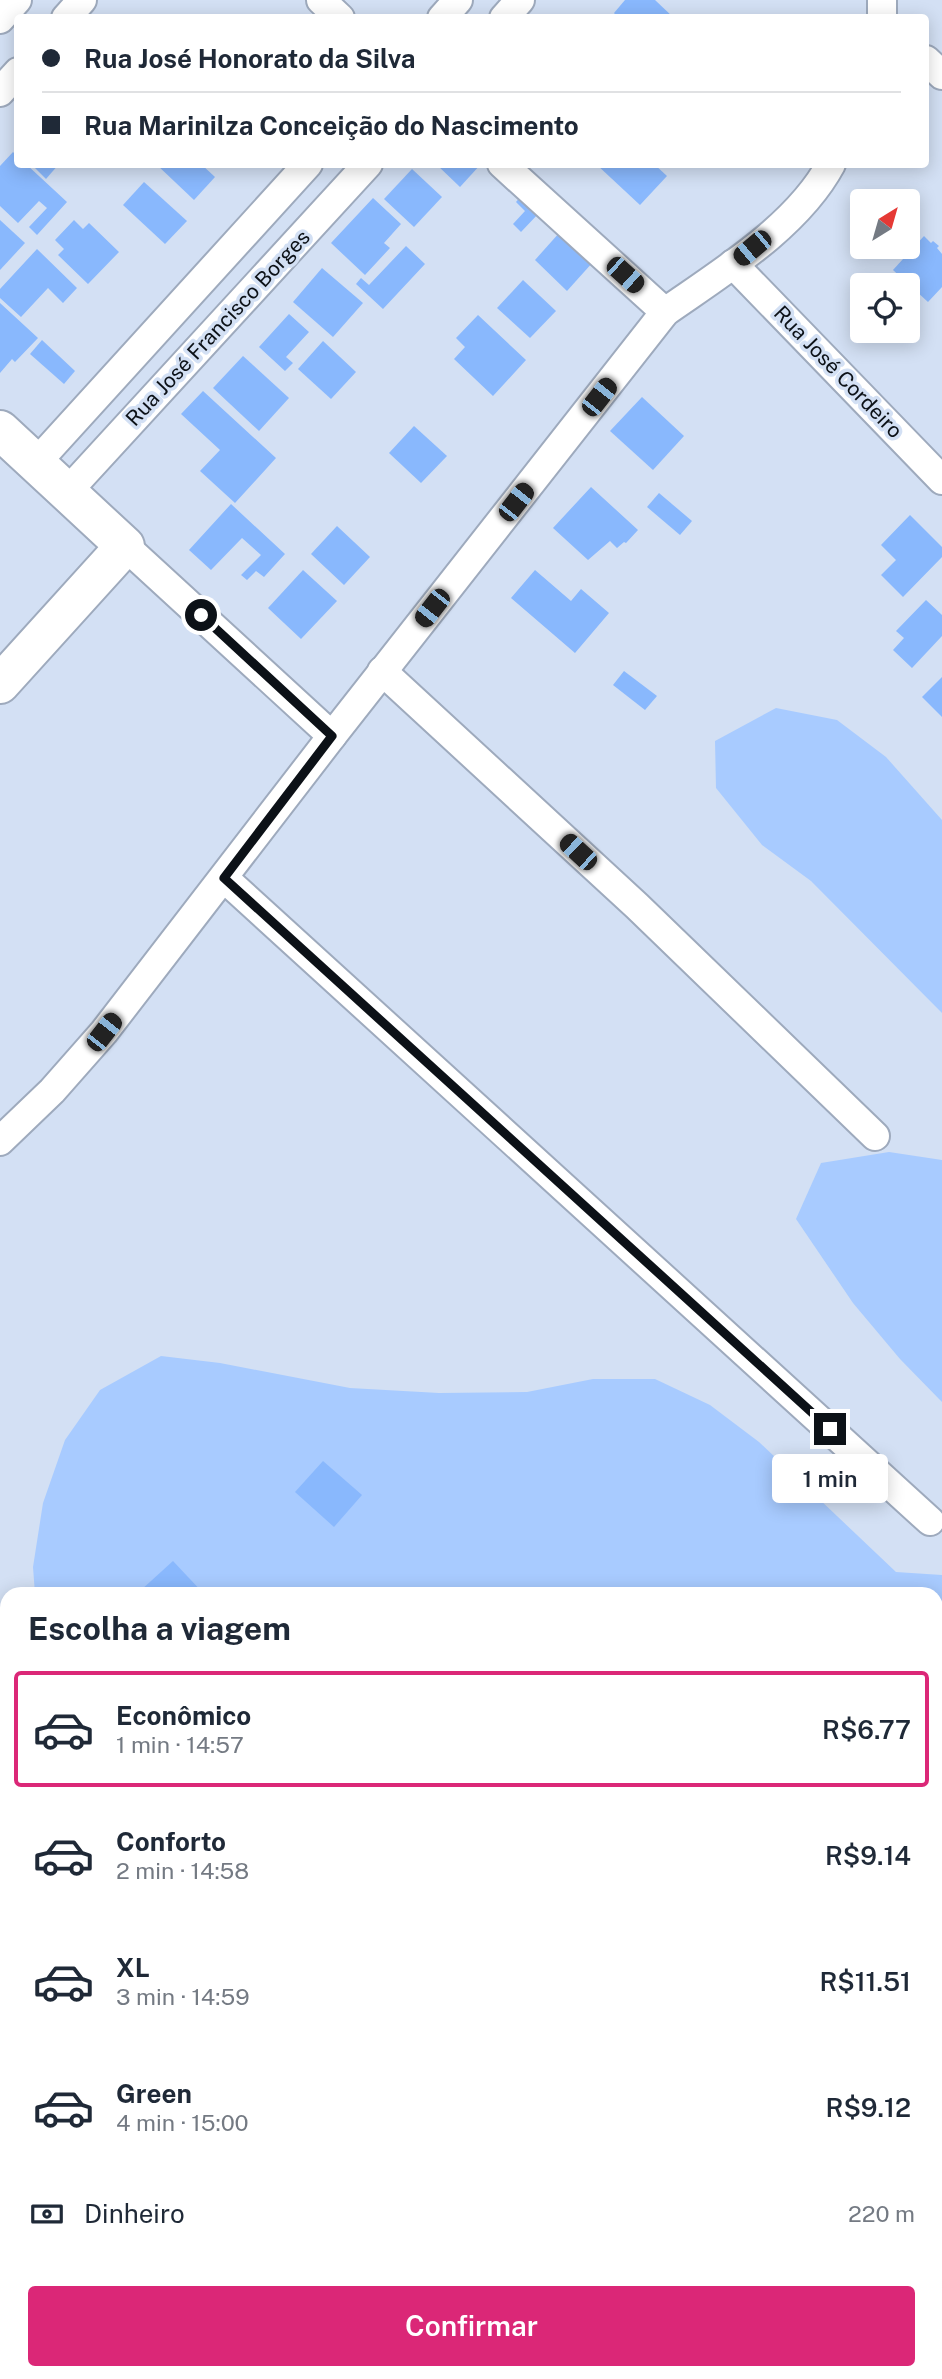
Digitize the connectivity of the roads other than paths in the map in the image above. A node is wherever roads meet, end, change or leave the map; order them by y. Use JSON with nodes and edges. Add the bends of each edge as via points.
{"nodes":[{"id":1,"x":18,"y":0,"type":"edge"},
{"id":2,"x":82,"y":0,"type":"edge"},
{"id":3,"x":321,"y":0,"type":"edge"},
{"id":4,"x":458,"y":0,"type":"edge"},
{"id":5,"x":520,"y":0,"type":"edge"},
{"id":6,"x":70,"y":14,"type":"edge"},
{"id":7,"x":336,"y":14,"type":"edge"},
{"id":8,"x":446,"y":14,"type":"edge"},
{"id":9,"x":508,"y":14,"type":"edge"},
{"id":10,"x":0,"y":19,"type":"edge"},
{"id":11,"x":929,"y":63,"type":"edge"},
{"id":12,"x":942,"y":75,"type":"edge"},
{"id":13,"x":14,"y":76,"type":"edge"},
{"id":14,"x":0,"y":92,"type":"edge"},
{"id":15,"x":304,"y":168,"type":"edge"},
{"id":16,"x":364,"y":168,"type":"edge"},
{"id":17,"x":506,"y":168,"type":"edge"},
{"id":18,"x":829,"y":168,"type":"edge"},
{"id":19,"x":733,"y":264,"type":"junction"},
{"id":20,"x":665,"y":312,"type":"junction"},
{"id":21,"x":0,"y":430,"type":"edge"},
{"id":22,"x":36,"y":463,"type":"junction"},
{"id":23,"x":942,"y":480,"type":"edge"},
{"id":24,"x":67,"y":492,"type":"junction"},
{"id":25,"x":125,"y":546,"type":"junction"},
{"id":26,"x":382,"y":671,"type":"junction"},
{"id":27,"x":0,"y":684,"type":"edge"},
{"id":28,"x":332,"y":736,"type":"junction"},
{"id":29,"x":224,"y":878,"type":"junction"},
{"id":30,"x":875,"y":1136,"type":"dead end"},
{"id":31,"x":0,"y":1141,"type":"edge"},
{"id":32,"x":930,"y":1521,"type":"dead end"}],
"edges":[{"from":1,"to":10,"type":"street"},
{"from":2,"to":6,"type":"street"},
{"from":3,"to":7,"type":"street"},
{"from":4,"to":8,"type":"street"},
{"from":5,"to":9,"type":"street"},
{"from":11,"to":12,"type":"street"},
{"from":13,"to":14,"type":"street"},
{"from":15,"to":22,"type":"street","name":"Rua José Francisco Borges"},
{"from":16,"to":24,"type":"street","name":"Rua José Francisco Borges"},
{"from":17,"to":20,"type":"street"},
{"from":18,"to":19,"type":"street","via":[[790,217]]},
{"from":19,"to":20,"type":"street"},
{"from":19,"to":23,"type":"street","name":"Rua José Cordeiro"},
{"from":20,"to":26,"type":"street"},
{"from":21,"to":22,"type":"main road"},
{"from":22,"to":24,"type":"main road"},
{"from":24,"to":25,"type":"main road"},
{"from":25,"to":27,"type":"main road"},
{"from":25,"to":28,"type":"street"},
{"from":26,"to":28,"type":"street"},
{"from":26,"to":30,"type":"street","via":[[637,906]]},
{"from":28,"to":29,"type":"street"},
{"from":29,"to":31,"type":"street","via":[[104,1032]]},
{"from":29,"to":32,"type":"street"}]}
